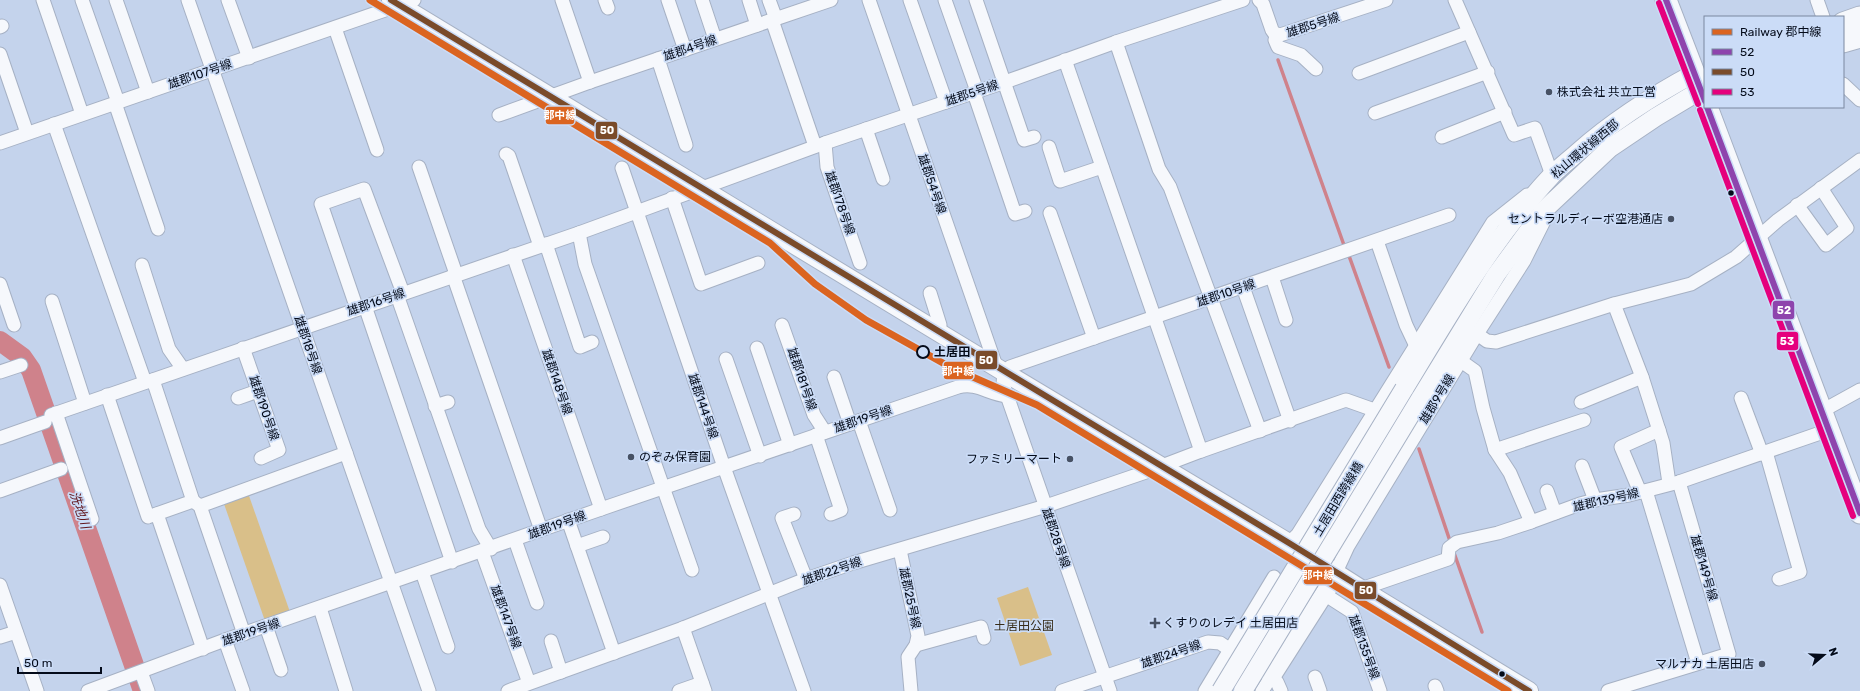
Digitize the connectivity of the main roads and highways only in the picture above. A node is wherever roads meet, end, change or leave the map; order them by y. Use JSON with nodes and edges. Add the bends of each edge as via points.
{"nodes":[{"id":1,"x":1666,"y":0,"type":"edge"},
{"id":2,"x":1860,"y":17,"type":"edge"},
{"id":3,"x":1844,"y":23,"type":"edge"},
{"id":4,"x":1860,"y":37,"type":"edge"},
{"id":5,"x":1844,"y":42,"type":"edge"},
{"id":6,"x":1703,"y":88,"type":"edge"},
{"id":7,"x":1711,"y":108,"type":"edge"},
{"id":8,"x":1860,"y":513,"type":"edge"}],
"edges":[{"from":1,"to":6,"type":"main road"},
{"from":2,"to":3,"type":"main road"},
{"from":4,"to":5,"type":"main road"},
{"from":7,"to":8,"type":"main road","via":[[1763,233],[1825,420]]}]}
